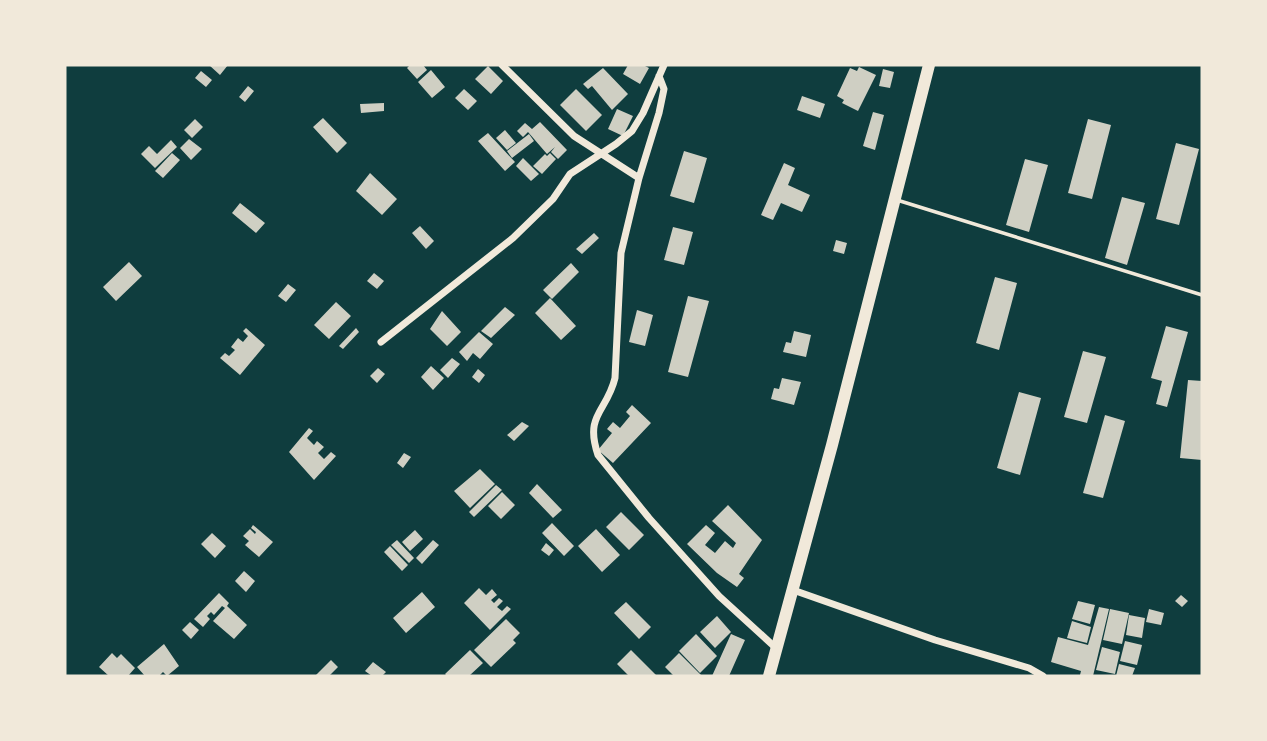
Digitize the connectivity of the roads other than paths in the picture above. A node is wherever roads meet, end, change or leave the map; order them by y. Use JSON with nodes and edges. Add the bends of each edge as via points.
{"nodes":[{"id":1,"x":502,"y":65,"type":"edge"},
{"id":2,"x":664,"y":65,"type":"edge"},
{"id":3,"x":929,"y":65,"type":"edge"},
{"id":4,"x":659,"y":76,"type":"junction"},
{"id":5,"x":600,"y":153,"type":"junction"},
{"id":6,"x":639,"y":178,"type":"junction"},
{"id":7,"x":895,"y":199,"type":"junction"},
{"id":8,"x":1202,"y":295,"type":"edge"},
{"id":9,"x":381,"y":342,"type":"dead end"},
{"id":10,"x":793,"y":590,"type":"junction"},
{"id":11,"x":777,"y":649,"type":"junction"},
{"id":12,"x":769,"y":676,"type":"edge"},
{"id":13,"x":1043,"y":676,"type":"edge"}],
"edges":[{"from":1,"to":5,"type":"street","via":[[574,136]]},
{"from":2,"to":4,"type":"street"},
{"from":3,"to":7,"type":"main road"},
{"from":4,"to":5,"type":"street","via":[[632,131]]},
{"from":4,"to":6,"type":"street","via":[[664,89]]},
{"from":5,"to":6,"type":"street"},
{"from":5,"to":9,"type":"street","via":[[570,174],[553,199],[513,238]]},
{"from":6,"to":11,"type":"street","via":[[621,253],[615,378],[612,394],[594,419],[594,443],[598,455],[649,518],[719,596]]},
{"from":7,"to":8,"type":"lane"},
{"from":7,"to":10,"type":"main road"},
{"from":10,"to":11,"type":"main road"},
{"from":10,"to":13,"type":"street"},
{"from":11,"to":12,"type":"main road"}]}
